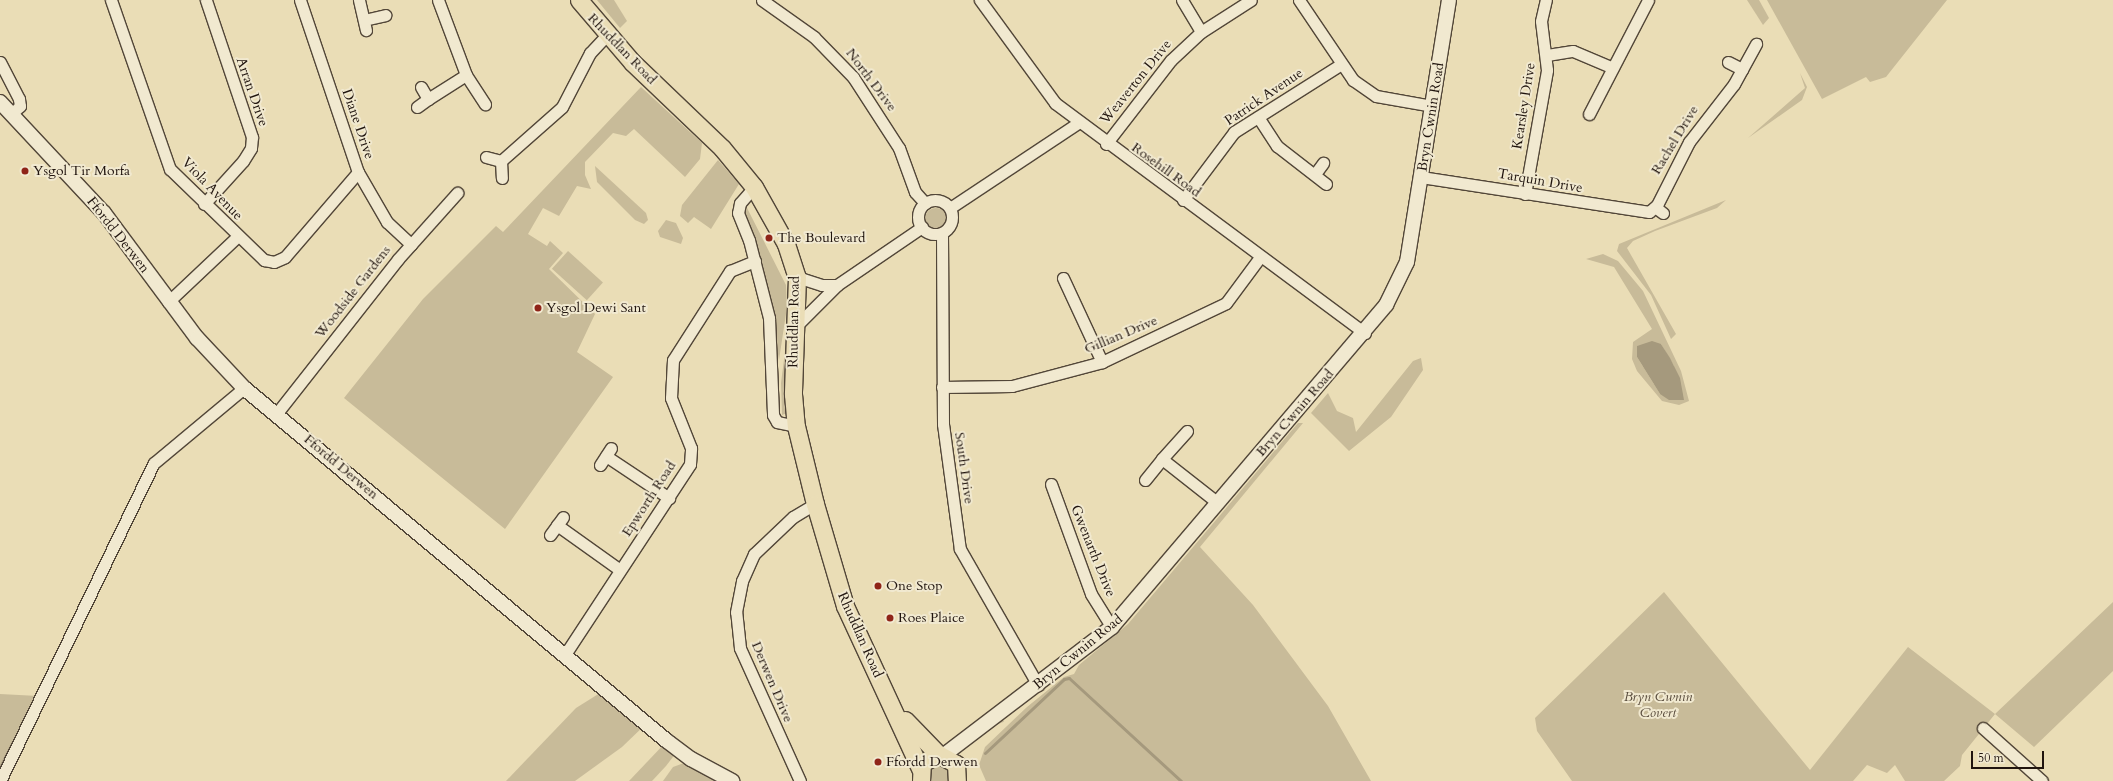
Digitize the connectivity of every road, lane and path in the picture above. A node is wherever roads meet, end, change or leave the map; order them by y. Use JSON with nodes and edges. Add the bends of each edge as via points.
{"nodes":[{"id":1,"x":111,"y":0,"type":"edge"},
{"id":2,"x":206,"y":0,"type":"edge"},
{"id":3,"x":300,"y":0,"type":"edge"},
{"id":4,"x":359,"y":0,"type":"edge"},
{"id":5,"x":438,"y":0,"type":"edge"},
{"id":6,"x":579,"y":0,"type":"edge"},
{"id":7,"x":762,"y":0,"type":"edge"},
{"id":8,"x":980,"y":0,"type":"edge"},
{"id":9,"x":1182,"y":0,"type":"edge"},
{"id":10,"x":1251,"y":0,"type":"edge"},
{"id":11,"x":1299,"y":0,"type":"edge"},
{"id":12,"x":1449,"y":0,"type":"edge"},
{"id":13,"x":1546,"y":0,"type":"edge"},
{"id":14,"x":1648,"y":0,"type":"edge"},
{"id":15,"x":385,"y":15,"type":"dead end"},
{"id":16,"x":1202,"y":32,"type":"junction"},
{"id":17,"x":607,"y":35,"type":"junction"},
{"id":18,"x":1756,"y":44,"type":"dead end"},
{"id":19,"x":1547,"y":55,"type":"junction"},
{"id":20,"x":0,"y":62,"type":"edge"},
{"id":21,"x":1728,"y":62,"type":"dead end"},
{"id":22,"x":1340,"y":65,"type":"junction"},
{"id":23,"x":1613,"y":68,"type":"junction"},
{"id":24,"x":1742,"y":69,"type":"junction"},
{"id":25,"x":466,"y":75,"type":"junction"},
{"id":26,"x":421,"y":87,"type":"dead end"},
{"id":27,"x":428,"y":100,"type":"junction"},
{"id":28,"x":0,"y":102,"type":"edge"},
{"id":29,"x":485,"y":104,"type":"dead end"},
{"id":30,"x":1433,"y":106,"type":"junction"},
{"id":31,"x":417,"y":107,"type":"dead end"},
{"id":32,"x":11,"y":114,"type":"junction"},
{"id":33,"x":1589,"y":114,"type":"dead end"},
{"id":34,"x":1258,"y":117,"type":"junction"},
{"id":35,"x":1078,"y":123,"type":"junction"},
{"id":36,"x":1106,"y":144,"type":"junction"},
{"id":37,"x":486,"y":156,"type":"dead end"},
{"id":38,"x":501,"y":161,"type":"junction"},
{"id":39,"x":1323,"y":163,"type":"dead end"},
{"id":40,"x":358,"y":172,"type":"junction"},
{"id":41,"x":1315,"y":174,"type":"junction"},
{"id":42,"x":1421,"y":177,"type":"junction"},
{"id":43,"x":502,"y":178,"type":"dead end"},
{"id":44,"x":1326,"y":184,"type":"dead end"},
{"id":45,"x":754,"y":187,"type":"junction"},
{"id":46,"x":457,"y":193,"type":"dead end"},
{"id":47,"x":1525,"y":194,"type":"junction"},
{"id":48,"x":1183,"y":200,"type":"junction"},
{"id":49,"x":925,"y":203,"type":"junction"},
{"id":50,"x":204,"y":204,"type":"junction"},
{"id":51,"x":950,"y":208,"type":"junction"},
{"id":52,"x":1657,"y":210,"type":"joint"},
{"id":53,"x":922,"y":227,"type":"junction"},
{"id":54,"x":942,"y":233,"type":"junction"},
{"id":55,"x":236,"y":237,"type":"junction"},
{"id":56,"x":411,"y":244,"type":"junction"},
{"id":57,"x":1260,"y":257,"type":"junction"},
{"id":58,"x":755,"y":261,"type":"junction"},
{"id":59,"x":797,"y":277,"type":"junction"},
{"id":60,"x":1063,"y":278,"type":"dead end"},
{"id":61,"x":837,"y":285,"type":"junction"},
{"id":62,"x":168,"y":302,"type":"junction"},
{"id":63,"x":795,"y":327,"type":"junction"},
{"id":64,"x":1365,"y":333,"type":"junction"},
{"id":65,"x":1102,"y":362,"type":"junction"},
{"id":66,"x":942,"y":386,"type":"junction"},
{"id":67,"x":244,"y":388,"type":"junction"},
{"id":68,"x":277,"y":413,"type":"junction"},
{"id":69,"x":796,"y":426,"type":"junction"},
{"id":70,"x":1187,"y":431,"type":"dead end"},
{"id":71,"x":606,"y":456,"type":"dead end"},
{"id":72,"x":1162,"y":459,"type":"junction"},
{"id":73,"x":1145,"y":480,"type":"dead end"},
{"id":74,"x":1050,"y":484,"type":"dead end"},
{"id":75,"x":669,"y":498,"type":"junction"},
{"id":76,"x":1218,"y":502,"type":"junction"},
{"id":77,"x":815,"y":504,"type":"junction"},
{"id":78,"x":550,"y":535,"type":"dead end"},
{"id":79,"x":620,"y":570,"type":"junction"},
{"id":80,"x":1112,"y":627,"type":"junction"},
{"id":81,"x":566,"y":653,"type":"junction"},
{"id":82,"x":1038,"y":685,"type":"junction"},
{"id":83,"x":894,"y":705,"type":"junction"},
{"id":84,"x":1983,"y":728,"type":"dead end"},
{"id":85,"x":974,"y":731,"type":"junction"},
{"id":86,"x":941,"y":754,"type":"junction"},
{"id":87,"x":918,"y":776,"type":"edge"},
{"id":88,"x":959,"y":777,"type":"edge"},
{"id":89,"x":0,"y":781,"type":"edge"},
{"id":90,"x":732,"y":781,"type":"edge"},
{"id":91,"x":800,"y":781,"type":"edge"},
{"id":92,"x":2042,"y":781,"type":"edge"}],
"edges":[{"from":1,"to":50,"type":"street","name":"Viola Avenue","via":[[170,169]]},
{"from":2,"to":50,"type":"street","name":"Arran Drive","via":[[252,137],[251,148],[243,161]]},
{"from":3,"to":40,"type":"street","name":"Diane Drive"},
{"from":4,"to":15,"type":"street","via":[[365,25]]},
{"from":5,"to":25,"type":"street"},
{"from":6,"to":17,"type":"main road","name":"Rhuddlan Road"},
{"from":7,"to":49,"type":"street","name":"North Drive","via":[[814,37],[853,77],[899,148],[915,192]]},
{"from":8,"to":35,"type":"street","name":"Rosehill Road","via":[[1055,103]]},
{"from":9,"to":16,"type":"street"},
{"from":10,"to":16,"type":"street","name":"Weaverton Drive"},
{"from":11,"to":22,"type":"street"},
{"from":12,"to":30,"type":"street","name":"Bryn Cwnin Road"},
{"from":13,"to":19,"type":"street","name":"Kearsley Drive","via":[[1542,21]]},
{"from":14,"to":23,"type":"street"},
{"from":16,"to":36,"type":"street","name":"Weaverton Drive","via":[[1171,60]]},
{"from":17,"to":38,"type":"street","via":[[590,53],[562,107]]},
{"from":17,"to":45,"type":"main road","name":"Rhuddlan Road","via":[[722,148]]},
{"from":18,"to":24,"type":"street","name":"Rachel Drive"},
{"from":19,"to":23,"type":"street","via":[[1573,51]]},
{"from":19,"to":47,"type":"street","name":"Kearsley Drive"},
{"from":20,"to":32,"type":"street","via":[[20,98],[20,106]]},
{"from":21,"to":24,"type":"street"},
{"from":22,"to":30,"type":"street","via":[[1353,80],[1376,96]]},
{"from":22,"to":34,"type":"street","name":"Patrick Avenue"},
{"from":23,"to":33,"type":"street"},
{"from":24,"to":52,"type":"street","name":"Rachel Drive","via":[[1689,142]]},
{"from":25,"to":27,"type":"street"},
{"from":25,"to":29,"type":"street"},
{"from":26,"to":27,"type":"street"},
{"from":27,"to":31,"type":"street"},
{"from":28,"to":32,"type":"street","name":"Ffordd Derwen"},
{"from":30,"to":42,"type":"street","name":"Bryn Cwnin Road"},
{"from":32,"to":62,"type":"street","name":"Ffordd Derwen","via":[[104,213]]},
{"from":34,"to":41,"type":"street","via":[[1277,146]]},
{"from":34,"to":48,"type":"street","name":"Patrick Avenue","via":[[1234,132]]},
{"from":35,"to":36,"type":"street","name":"Rosehill Road"},
{"from":35,"to":51,"type":"street"},
{"from":36,"to":48,"type":"street","name":"Rosehill Road"},
{"from":37,"to":38,"type":"street"},
{"from":38,"to":43,"type":"street"},
{"from":39,"to":41,"type":"street"},
{"from":40,"to":55,"type":"street","name":"Viola Avenue","via":[[285,257],[274,262],[264,260]]},
{"from":40,"to":56,"type":"street","name":"Diane Drive","via":[[387,222]]},
{"from":41,"to":44,"type":"street"},
{"from":42,"to":47,"type":"street","name":"Tarquin Drive"},
{"from":42,"to":64,"type":"street","name":"Bryn Cwnin Road","via":[[1407,262],[1386,305]]},
{"from":45,"to":58,"type":"street","via":[[738,209]]},
{"from":45,"to":59,"type":"main road","name":"Rhuddlan Road","via":[[779,228]]},
{"from":46,"to":56,"type":"street","name":"Woodside Gardens"},
{"from":47,"to":52,"type":"street","name":"Tarquin Drive","via":[[1636,213]]},
{"from":48,"to":57,"type":"street","name":"Rosehill Road"},
{"from":49,"to":51,"type":"street","via":[[941,200]]},
{"from":49,"to":53,"type":"street","via":[[919,212]]},
{"from":50,"to":55,"type":"street","name":"Viola Avenue"},
{"from":51,"to":54,"type":"street","via":[[953,219]]},
{"from":53,"to":54,"type":"street","via":[[930,233]]},
{"from":53,"to":61,"type":"street"},
{"from":54,"to":66,"type":"street","name":"South Drive"},
{"from":55,"to":62,"type":"street"},
{"from":56,"to":68,"type":"street","name":"Woodside Gardens"},
{"from":57,"to":64,"type":"street","name":"Rosehill Road"},
{"from":57,"to":65,"type":"street","name":"Gillian Drive","via":[[1226,304]]},
{"from":58,"to":69,"type":"street","via":[[773,353],[773,415],[777,422]]},
{"from":58,"to":75,"type":"street","name":"Epworth Road","via":[[730,271],[673,360],[671,398],[691,453],[690,464]]},
{"from":59,"to":61,"type":"street","via":[[822,285]]},
{"from":59,"to":63,"type":"main road","name":"Rhuddlan Road"},
{"from":60,"to":65,"type":"street"},
{"from":61,"to":63,"type":"street"},
{"from":62,"to":67,"type":"street","name":"Ffordd Derwen"},
{"from":63,"to":69,"type":"main road","name":"Rhuddlan Road","via":[[792,394]]},
{"from":64,"to":76,"type":"street","name":"Bryn Cwnin Road"},
{"from":65,"to":66,"type":"street","name":"Gillian Drive","via":[[1012,386]]},
{"from":66,"to":82,"type":"street","name":"South Drive","via":[[943,424],[960,549],[969,570]]},
{"from":67,"to":68,"type":"street","name":"Ffordd Derwen"},
{"from":67,"to":89,"type":"street","via":[[154,463]]},
{"from":68,"to":81,"type":"street","name":"Ffordd Derwen"},
{"from":69,"to":77,"type":"main road","name":"Rhuddlan Road"},
{"from":70,"to":72,"type":"street"},
{"from":71,"to":75,"type":"street"},
{"from":72,"to":73,"type":"street"},
{"from":72,"to":76,"type":"street"},
{"from":74,"to":80,"type":"street","name":"Gwenarth Drive","via":[[1091,594]]},
{"from":75,"to":79,"type":"street","name":"Epworth Road"},
{"from":76,"to":80,"type":"street","name":"Bryn Cwnin Road"},
{"from":77,"to":83,"type":"main road","name":"Rhuddlan Road","via":[[845,606]]},
{"from":77,"to":91,"type":"street","name":"Derwen Drive","via":[[793,517],[754,554],[742,581],[736,612],[740,648]]},
{"from":78,"to":79,"type":"street","via":[[560,521]]},
{"from":79,"to":81,"type":"street","name":"Epworth Road"},
{"from":80,"to":82,"type":"street","name":"Bryn Cwnin Road"},
{"from":81,"to":90,"type":"street","name":"Ffordd Derwen","via":[[667,741],[691,759]]},
{"from":82,"to":85,"type":"street","name":"Bryn Cwnin Road"},
{"from":83,"to":86,"type":"main road","via":[[914,732]]},
{"from":83,"to":87,"type":"main road"},
{"from":84,"to":92,"type":"street"},
{"from":85,"to":86,"type":"street","name":"Bryn Cwnin Road"},
{"from":85,"to":88,"type":"street"},
{"from":86,"to":87,"type":"main road","via":[[927,758]]},
{"from":86,"to":88,"type":"main road"}]}
